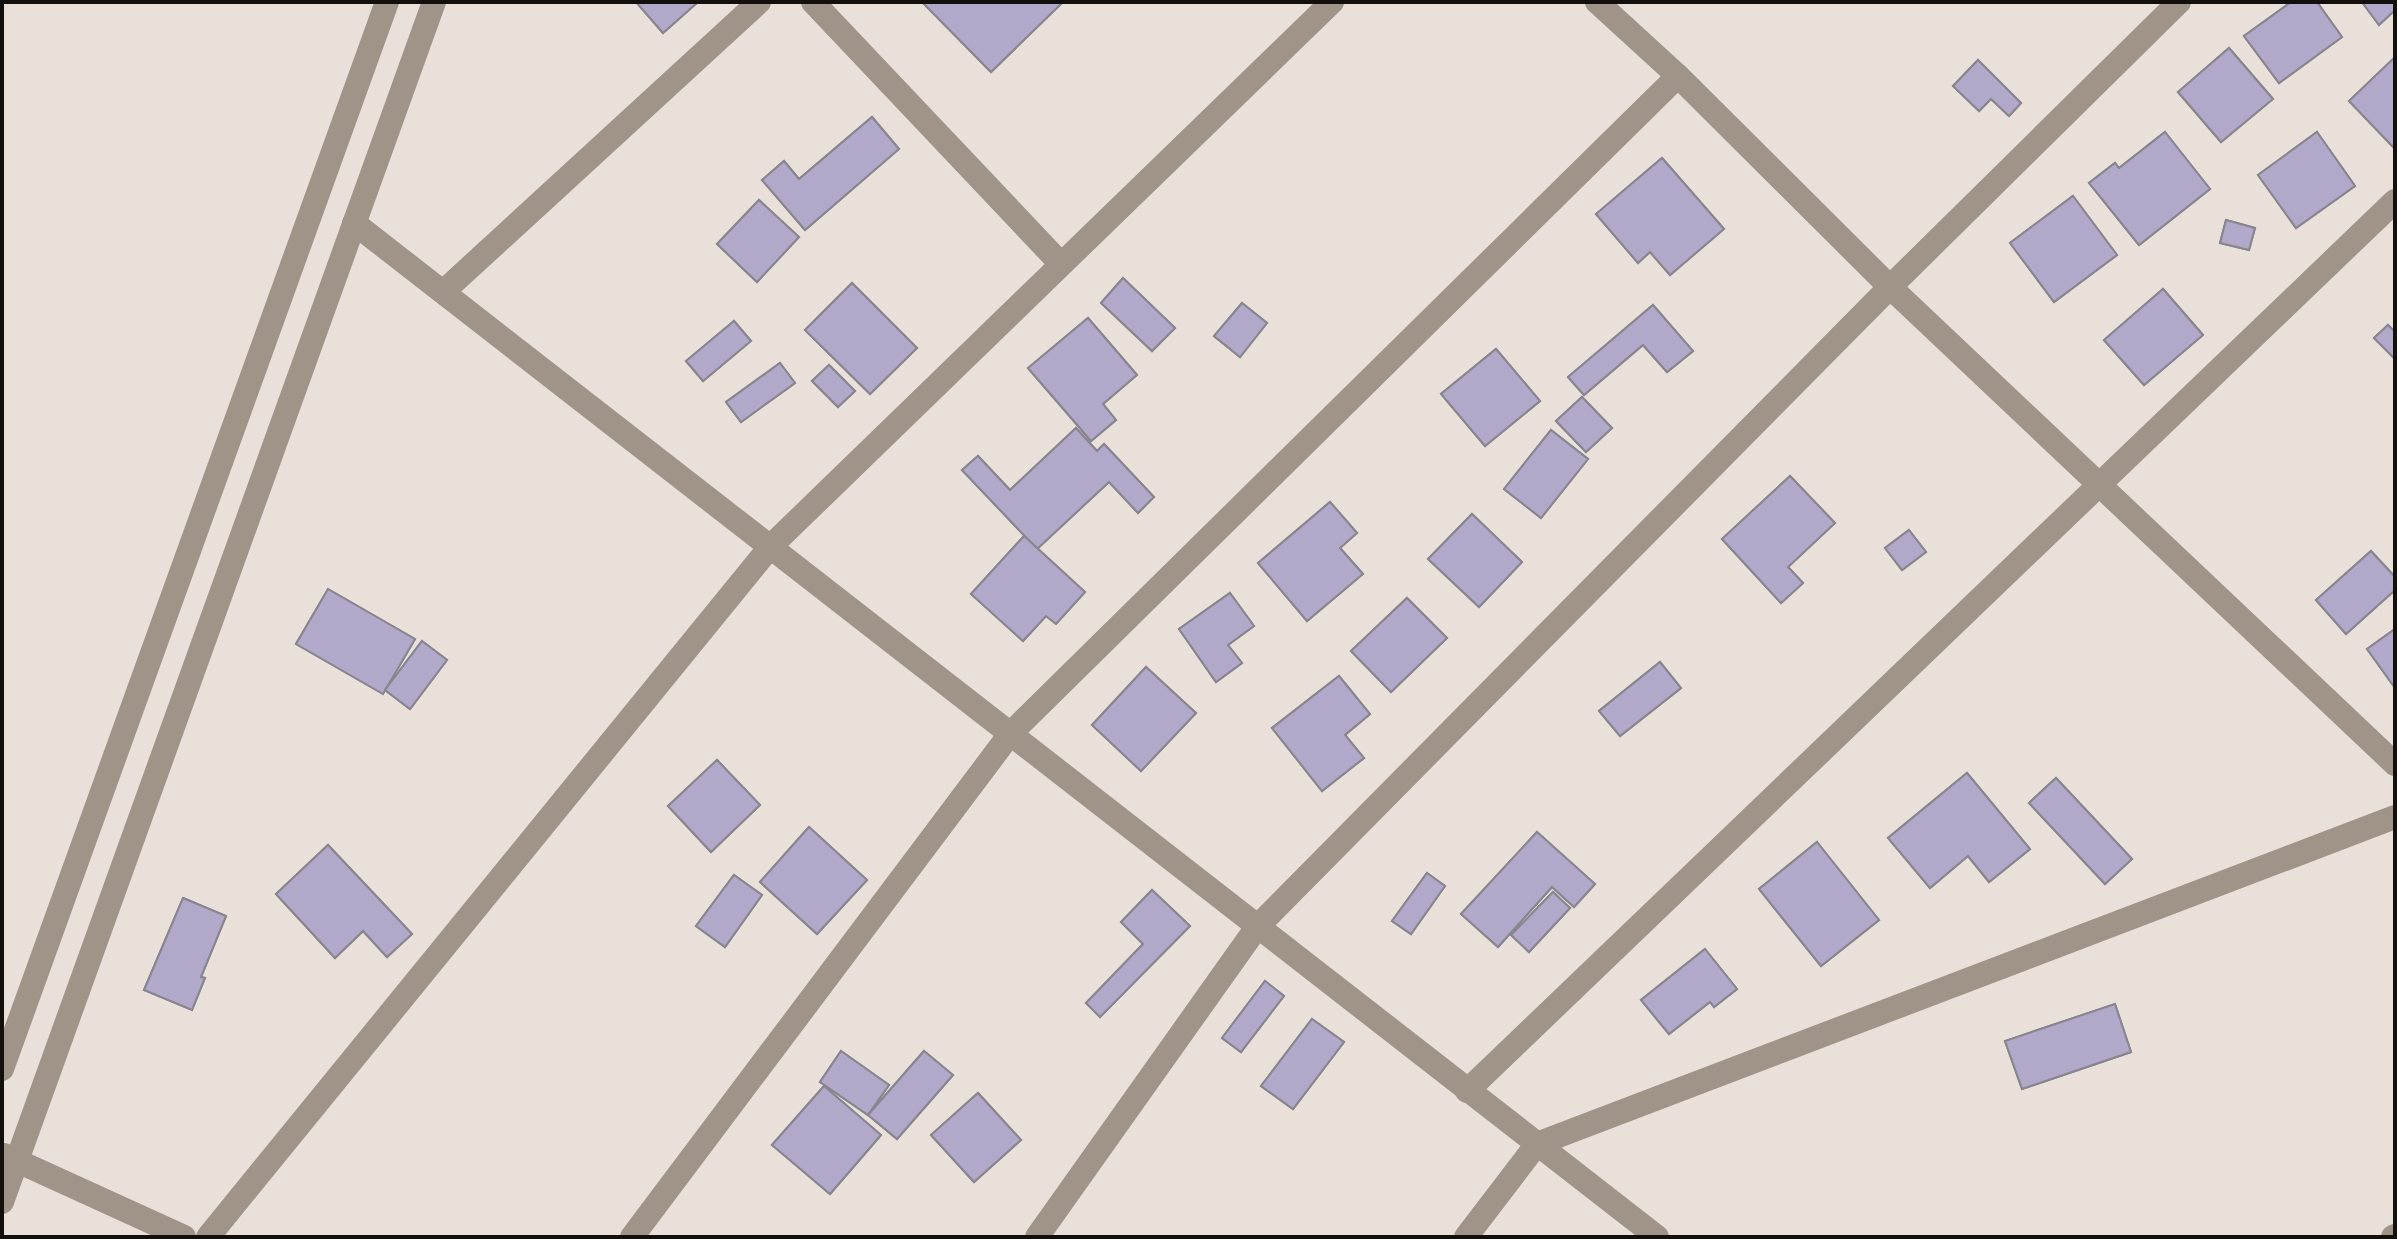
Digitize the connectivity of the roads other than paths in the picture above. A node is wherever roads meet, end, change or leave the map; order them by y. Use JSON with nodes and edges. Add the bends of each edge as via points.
{"nodes":[{"id":1,"x":387,"y":2,"type":"edge"},
{"id":2,"x":434,"y":2,"type":"edge"},
{"id":3,"x":759,"y":2,"type":"edge"},
{"id":4,"x":813,"y":2,"type":"edge"},
{"id":5,"x":1332,"y":2,"type":"edge"},
{"id":6,"x":1597,"y":2,"type":"edge"},
{"id":7,"x":2179,"y":2,"type":"edge"},
{"id":8,"x":1678,"y":76,"type":"junction"},
{"id":9,"x":2395,"y":201,"type":"edge"},
{"id":10,"x":354,"y":223,"type":"junction"},
{"id":11,"x":1061,"y":264,"type":"junction"},
{"id":12,"x":1890,"y":287,"type":"junction"},
{"id":13,"x":443,"y":292,"type":"junction"},
{"id":14,"x":2102,"y":485,"type":"junction"},
{"id":15,"x":770,"y":547,"type":"junction"},
{"id":16,"x":1010,"y":734,"type":"junction"},
{"id":17,"x":2394,"y":762,"type":"edge"},
{"id":18,"x":2395,"y":817,"type":"edge"},
{"id":19,"x":1257,"y":927,"type":"junction"},
{"id":20,"x":2,"y":1069,"type":"edge"},
{"id":21,"x":1467,"y":1091,"type":"junction"},
{"id":22,"x":1537,"y":1144,"type":"junction"},
{"id":23,"x":9,"y":1158,"type":"edge"},
{"id":24,"x":2,"y":1202,"type":"edge"},
{"id":25,"x":184,"y":1237,"type":"edge"},
{"id":26,"x":208,"y":1237,"type":"edge"},
{"id":27,"x":632,"y":1237,"type":"edge"},
{"id":28,"x":1037,"y":1237,"type":"edge"},
{"id":29,"x":1466,"y":1237,"type":"edge"},
{"id":30,"x":1657,"y":1237,"type":"edge"}],
"edges":[{"from":1,"to":20,"type":"street"},
{"from":2,"to":10,"type":"street"},
{"from":3,"to":13,"type":"street"},
{"from":4,"to":11,"type":"street"},
{"from":5,"to":11,"type":"street"},
{"from":6,"to":8,"type":"street"},
{"from":7,"to":12,"type":"street"},
{"from":8,"to":12,"type":"street"},
{"from":8,"to":16,"type":"street"},
{"from":9,"to":14,"type":"street"},
{"from":10,"to":13,"type":"street"},
{"from":10,"to":23,"type":"street"},
{"from":11,"to":15,"type":"street"},
{"from":12,"to":14,"type":"street"},
{"from":12,"to":19,"type":"street"},
{"from":13,"to":15,"type":"street"},
{"from":14,"to":17,"type":"street"},
{"from":14,"to":21,"type":"street"},
{"from":15,"to":16,"type":"street"},
{"from":15,"to":26,"type":"street"},
{"from":16,"to":19,"type":"street"},
{"from":16,"to":27,"type":"street"},
{"from":18,"to":22,"type":"street"},
{"from":19,"to":21,"type":"street"},
{"from":19,"to":28,"type":"street"},
{"from":21,"to":22,"type":"street"},
{"from":22,"to":29,"type":"street"},
{"from":22,"to":30,"type":"street"},
{"from":23,"to":24,"type":"street"},
{"from":23,"to":25,"type":"street"}]}
